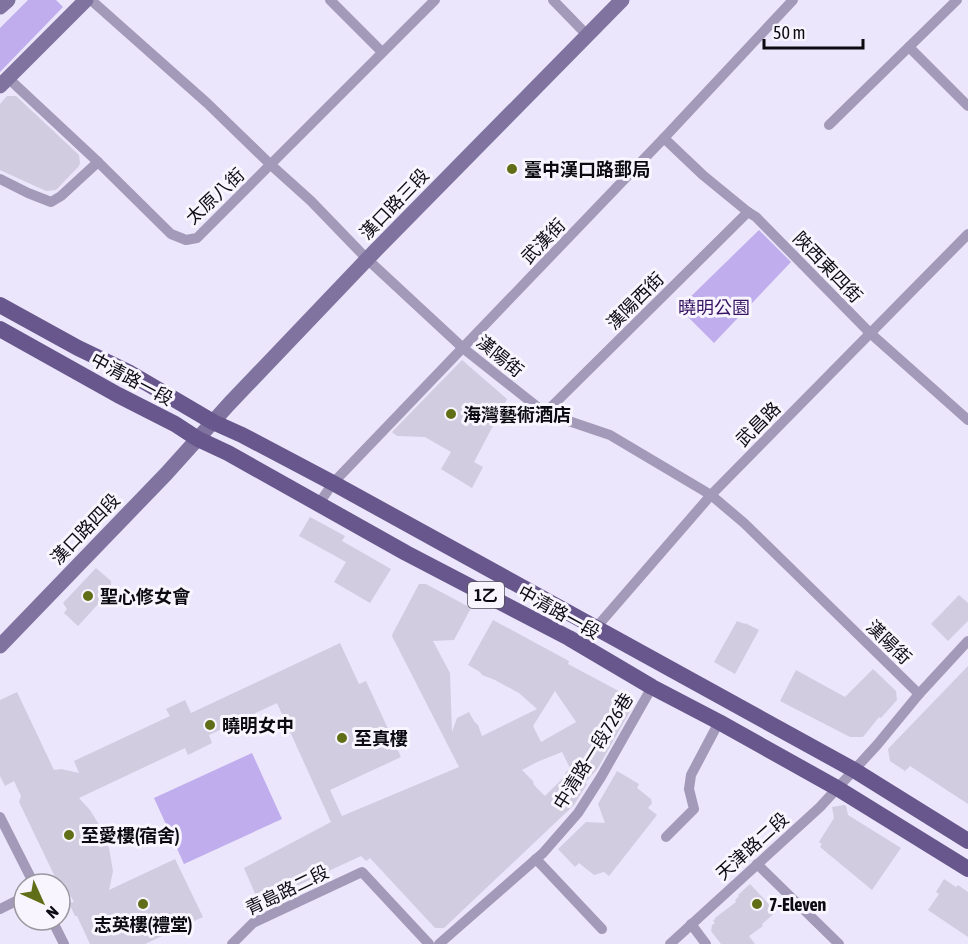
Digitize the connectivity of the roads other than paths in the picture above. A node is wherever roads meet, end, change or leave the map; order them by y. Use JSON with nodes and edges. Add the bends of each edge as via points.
{"nodes":[{"id":1,"x":8,"y":0,"type":"edge"},
{"id":2,"x":86,"y":0,"type":"edge"},
{"id":3,"x":91,"y":0,"type":"edge"},
{"id":4,"x":330,"y":0,"type":"edge"},
{"id":5,"x":435,"y":0,"type":"edge"},
{"id":6,"x":553,"y":0,"type":"edge"},
{"id":7,"x":622,"y":0,"type":"edge"},
{"id":8,"x":794,"y":0,"type":"edge"},
{"id":9,"x":957,"y":0,"type":"edge"},
{"id":10,"x":0,"y":7,"type":"edge"},
{"id":11,"x":587,"y":35,"type":"junction"},
{"id":12,"x":909,"y":47,"type":"junction"},
{"id":13,"x":382,"y":52,"type":"junction"},
{"id":14,"x":4,"y":82,"type":"edge"},
{"id":15,"x":968,"y":106,"type":"edge"},
{"id":16,"x":829,"y":125,"type":"dead end"},
{"id":17,"x":664,"y":138,"type":"junction"},
{"id":18,"x":99,"y":162,"type":"junction"},
{"id":19,"x":271,"y":165,"type":"junction"},
{"id":20,"x":0,"y":179,"type":"edge"},
{"id":21,"x":748,"y":212,"type":"junction"},
{"id":22,"x":968,"y":234,"type":"edge"},
{"id":23,"x":368,"y":259,"type":"junction"},
{"id":24,"x":0,"y":304,"type":"edge"},
{"id":25,"x":0,"y":329,"type":"edge"},
{"id":26,"x":870,"y":333,"type":"junction"},
{"id":27,"x":464,"y":348,"type":"junction"},
{"id":28,"x":545,"y":413,"type":"junction"},
{"id":29,"x":968,"y":420,"type":"edge"},
{"id":30,"x":213,"y":422,"type":"junction"},
{"id":31,"x":198,"y":439,"type":"junction"},
{"id":32,"x":333,"y":483,"type":"junction"},
{"id":33,"x":711,"y":495,"type":"junction"},
{"id":34,"x":318,"y":505,"type":"junction"},
{"id":35,"x":595,"y":627,"type":"junction"},
{"id":36,"x":968,"y":641,"type":"edge"},
{"id":37,"x":581,"y":645,"type":"junction"},
{"id":38,"x":0,"y":646,"type":"edge"},
{"id":39,"x":652,"y":687,"type":"junction"},
{"id":40,"x":919,"y":694,"type":"junction"},
{"id":41,"x":719,"y":722,"type":"junction"},
{"id":42,"x":854,"y":770,"type":"junction"},
{"id":43,"x":837,"y":788,"type":"junction"},
{"id":44,"x":0,"y":817,"type":"edge"},
{"id":45,"x":666,"y":837,"type":"dead end"},
{"id":46,"x":5,"y":838,"type":"edge"},
{"id":47,"x":968,"y":841,"type":"edge"},
{"id":48,"x":536,"y":859,"type":"junction"},
{"id":49,"x":757,"y":864,"type":"junction"},
{"id":50,"x":968,"y":869,"type":"edge"},
{"id":51,"x":26,"y":872,"type":"edge"},
{"id":52,"x":692,"y":924,"type":"junction"},
{"id":53,"x":602,"y":929,"type":"dead end"},
{"id":54,"x":232,"y":944,"type":"edge"},
{"id":55,"x":429,"y":944,"type":"edge"},
{"id":56,"x":439,"y":944,"type":"edge"},
{"id":57,"x":670,"y":944,"type":"edge"},
{"id":58,"x":706,"y":944,"type":"edge"},
{"id":59,"x":839,"y":944,"type":"edge"}],
"edges":[{"from":1,"to":10,"type":"street"},
{"from":2,"to":14,"type":"street"},
{"from":3,"to":19,"type":"street","name":"漢陽街"},
{"from":4,"to":13,"type":"street"},
{"from":5,"to":13,"type":"street","name":"太原八街"},
{"from":6,"to":11,"type":"street"},
{"from":7,"to":11,"type":"street","name":"漢口路三段"},
{"from":8,"to":17,"type":"street","name":"武漢街"},
{"from":9,"to":12,"type":"street"},
{"from":11,"to":23,"type":"street","name":"漢口路三段"},
{"from":12,"to":15,"type":"street"},
{"from":12,"to":16,"type":"street"},
{"from":13,"to":19,"type":"street","name":"太原八街"},
{"from":14,"to":18,"type":"street","name":"太原八街"},
{"from":17,"to":21,"type":"street","name":"陜西東四街"},
{"from":17,"to":27,"type":"street","name":"武漢街"},
{"from":18,"to":19,"type":"street","name":"太原八街","via":[[171,234],[186,240],[198,238]]},
{"from":18,"to":20,"type":"street","via":[[51,201]]},
{"from":19,"to":23,"type":"street","name":"漢陽街"},
{"from":21,"to":26,"type":"street","name":"陜西東四街"},
{"from":21,"to":28,"type":"street","name":"漢陽西街"},
{"from":22,"to":26,"type":"street","name":"武昌路"},
{"from":23,"to":27,"type":"street","name":"漢陽街"},
{"from":23,"to":30,"type":"street","name":"漢口路三段"},
{"from":24,"to":30,"type":"main road","name":"中清路一段","number":"1乙"},
{"from":25,"to":31,"type":"main road","name":"中清路一段","number":"1乙"},
{"from":26,"to":29,"type":"street","name":"陜西東四街"},
{"from":26,"to":33,"type":"street","name":"武昌路"},
{"from":27,"to":28,"type":"street","name":"漢陽街"},
{"from":27,"to":32,"type":"street","name":"武漢街"},
{"from":28,"to":33,"type":"street","name":"漢陽街","via":[[610,435]]},
{"from":30,"to":31,"type":"street","name":"漢口路三段"},
{"from":30,"to":32,"type":"main road","name":"中清路一段","number":"1乙"},
{"from":31,"to":34,"type":"main road","name":"中清路一段","number":"1乙"},
{"from":31,"to":38,"type":"street","name":"漢口路四段"},
{"from":32,"to":34,"type":"street","name":"武漢街"},
{"from":32,"to":35,"type":"main road","name":"中清路一段","number":"1乙"},
{"from":33,"to":35,"type":"street","name":"武昌路"},
{"from":33,"to":40,"type":"street","name":"漢陽街"},
{"from":34,"to":37,"type":"main road","name":"中清路一段","number":"1乙"},
{"from":35,"to":37,"type":"street","name":"武昌路"},
{"from":35,"to":42,"type":"main road","name":"中清路一段","number":"1乙"},
{"from":36,"to":40,"type":"street","name":"天津路二段"},
{"from":37,"to":39,"type":"main road","name":"中清路一段","number":"1乙"},
{"from":39,"to":41,"type":"main road","name":"中清路一段","number":"1乙"},
{"from":39,"to":48,"type":"street","name":"中清路一段726巷","via":[[578,813]]},
{"from":40,"to":42,"type":"street","name":"天津路二段"},
{"from":41,"to":43,"type":"main road","name":"中清路一段","number":"1乙"},
{"from":41,"to":45,"type":"street","via":[[691,775],[689,789],[694,809]]},
{"from":42,"to":43,"type":"street","name":"天津路二段"},
{"from":42,"to":47,"type":"main road","name":"中清路一段","number":"1乙"},
{"from":43,"to":49,"type":"street","name":"天津路二段"},
{"from":43,"to":50,"type":"main road","name":"中清路一段","number":"1乙"},
{"from":44,"to":46,"type":"street"},
{"from":46,"to":51,"type":"street"},
{"from":48,"to":53,"type":"street"},
{"from":48,"to":56,"type":"street","name":"中清路一段726巷"},
{"from":49,"to":52,"type":"street","name":"天津路二段"},
{"from":49,"to":59,"type":"street"},
{"from":52,"to":57,"type":"street","name":"天津路二段"},
{"from":52,"to":58,"type":"street"},
{"from":54,"to":55,"type":"street","name":"青島路二段","via":[[253,923],[362,873]]}]}
